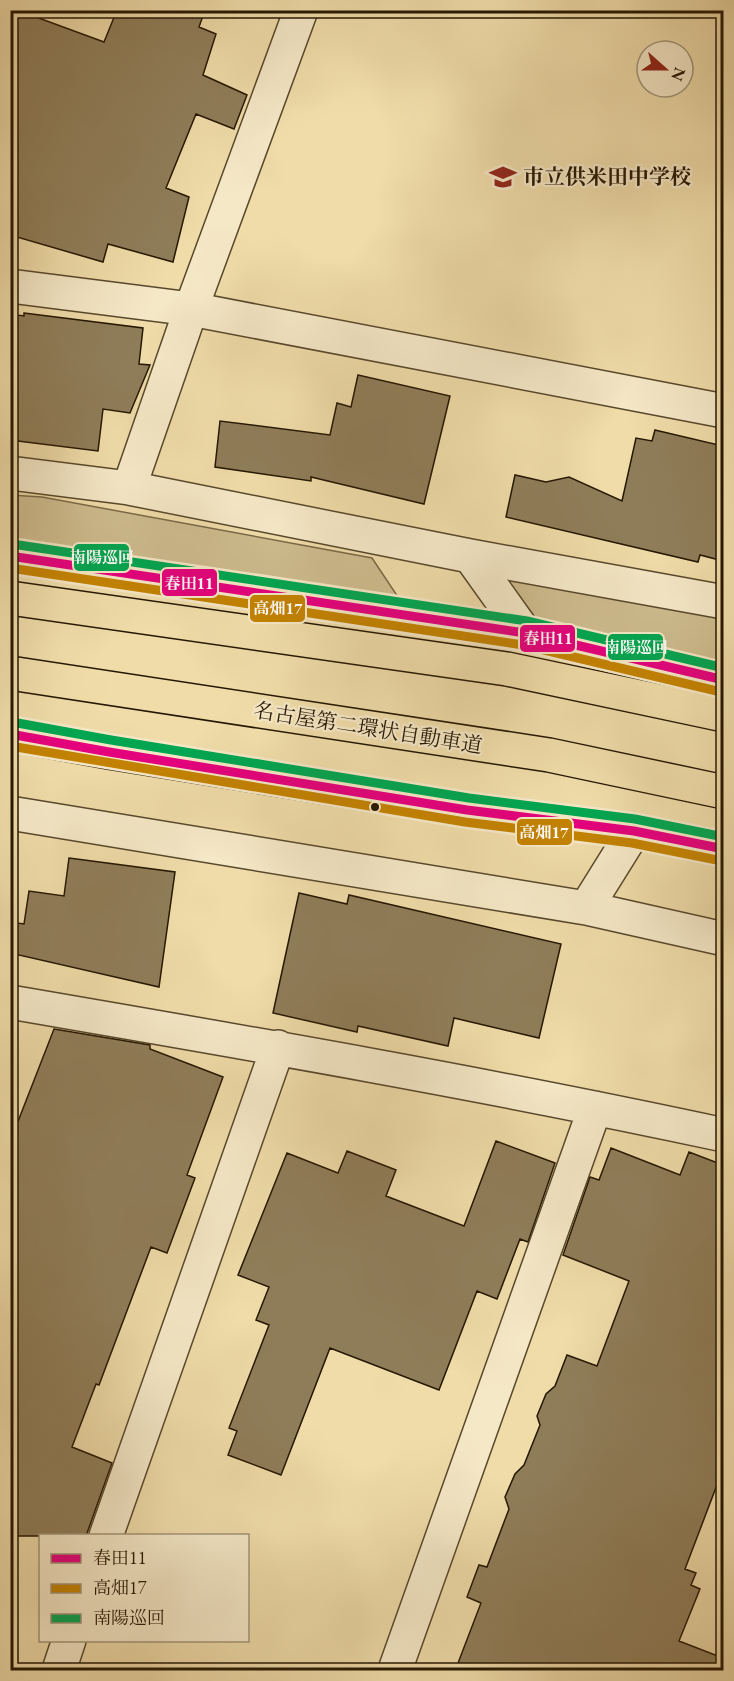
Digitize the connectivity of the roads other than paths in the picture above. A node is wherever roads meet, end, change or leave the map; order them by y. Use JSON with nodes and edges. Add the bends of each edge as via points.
{"nodes":[{"id":1,"x":301,"y":10,"type":"edge"},
{"id":2,"x":10,"y":286,"type":"edge"},
{"id":3,"x":191,"y":309,"type":"junction"},
{"id":4,"x":723,"y":411,"type":"edge"},
{"id":5,"x":10,"y":473,"type":"edge"},
{"id":6,"x":129,"y":488,"type":"junction"},
{"id":7,"x":10,"y":556,"type":"edge"},
{"id":8,"x":470,"y":556,"type":"junction"},
{"id":9,"x":10,"y":598,"type":"edge"},
{"id":10,"x":723,"y":602,"type":"edge"},
{"id":11,"x":525,"y":633,"type":"junction"},
{"id":12,"x":10,"y":673,"type":"edge"},
{"id":13,"x":723,"y":680,"type":"edge"},
{"id":14,"x":723,"y":715,"type":"edge"},
{"id":15,"x":10,"y":734,"type":"edge"},
{"id":16,"x":723,"y":792,"type":"edge"},
{"id":17,"x":12,"y":819,"type":"edge"},
{"id":18,"x":634,"y":831,"type":"junction"},
{"id":19,"x":723,"y":849,"type":"edge"},
{"id":20,"x":586,"y":908,"type":"junction"},
{"id":21,"x":723,"y":939,"type":"edge"},
{"id":22,"x":10,"y":1002,"type":"edge"},
{"id":23,"x":278,"y":1047,"type":"junction"},
{"id":24,"x":595,"y":1108,"type":"junction"},
{"id":25,"x":723,"y":1135,"type":"edge"},
{"id":26,"x":107,"y":1534,"type":"edge"},
{"id":27,"x":69,"y":1642,"type":"edge"},
{"id":28,"x":59,"y":1671,"type":"edge"},
{"id":29,"x":395,"y":1671,"type":"edge"}],
"edges":[{"from":1,"to":3,"type":"street"},
{"from":2,"to":3,"type":"street"},
{"from":3,"to":4,"type":"street"},
{"from":3,"to":6,"type":"street"},
{"from":5,"to":6,"type":"street"},
{"from":6,"to":8,"type":"street"},
{"from":7,"to":11,"type":"highway"},
{"from":8,"to":10,"type":"street"},
{"from":8,"to":11,"type":"street"},
{"from":9,"to":14,"type":"highway","via":[[507,669]]},
{"from":11,"to":13,"type":"highway"},
{"from":12,"to":16,"type":"highway","name":"名古屋第二環状自動車道","via":[[549,755]]},
{"from":15,"to":18,"type":"highway","via":[[467,810]]},
{"from":17,"to":20,"type":"street"},
{"from":18,"to":19,"type":"highway"},
{"from":18,"to":20,"type":"street"},
{"from":20,"to":21,"type":"street"},
{"from":22,"to":23,"type":"street"},
{"from":23,"to":24,"type":"street"},
{"from":23,"to":26,"type":"street"},
{"from":24,"to":25,"type":"street"},
{"from":24,"to":29,"type":"street"},
{"from":27,"to":28,"type":"street"}]}
